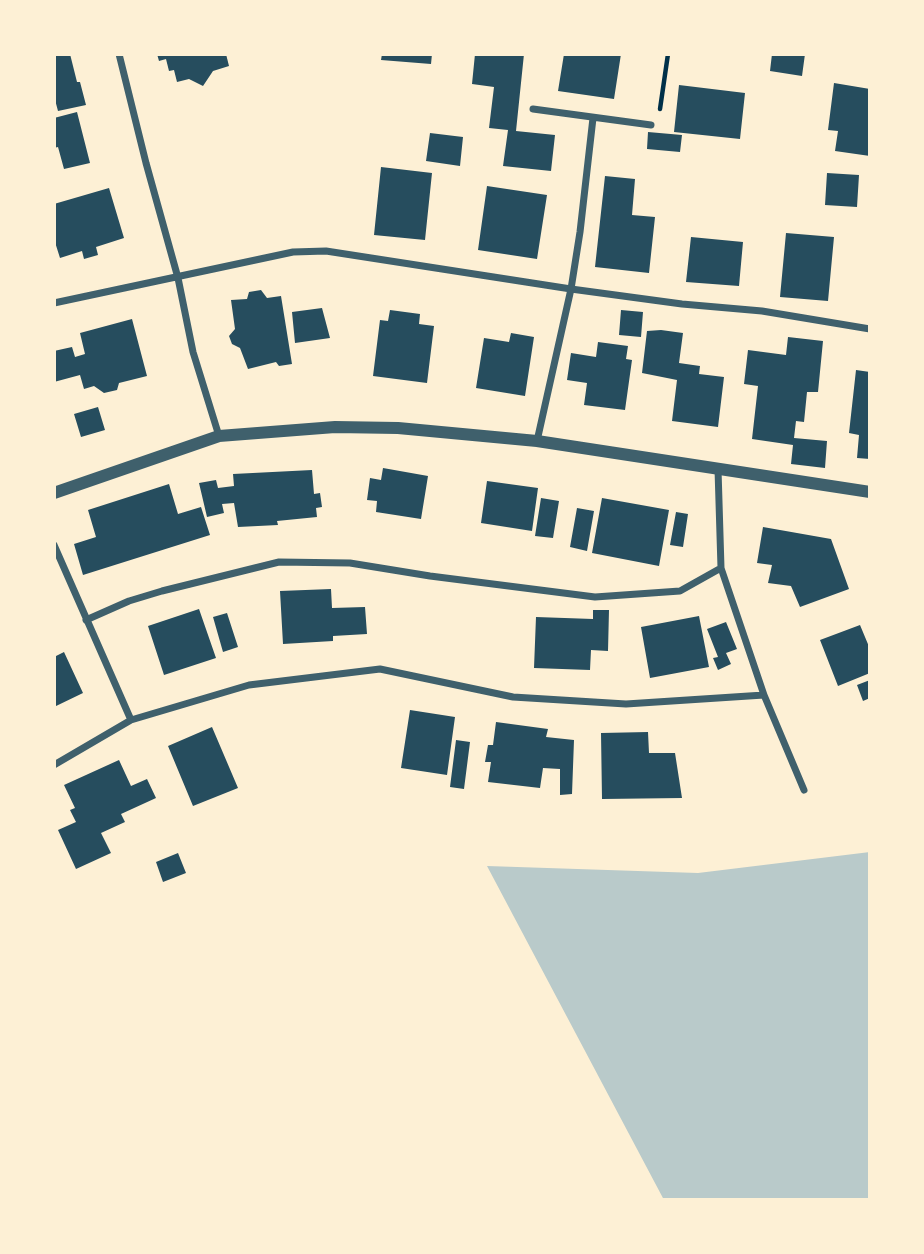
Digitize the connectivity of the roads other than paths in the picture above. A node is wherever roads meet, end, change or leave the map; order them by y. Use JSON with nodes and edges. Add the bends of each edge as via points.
{"nodes":[{"id":1,"x":119,"y":54,"type":"edge"},
{"id":2,"x":533,"y":109,"type":"dead end"},
{"id":3,"x":593,"y":117,"type":"junction"},
{"id":4,"x":651,"y":125,"type":"road end"},
{"id":5,"x":178,"y":278,"type":"junction"},
{"id":6,"x":571,"y":289,"type":"junction"},
{"id":7,"x":54,"y":303,"type":"edge"},
{"id":8,"x":870,"y":329,"type":"edge"},
{"id":9,"x":219,"y":436,"type":"junction"},
{"id":10,"x":537,"y":441,"type":"junction"},
{"id":11,"x":718,"y":469,"type":"junction"},
{"id":12,"x":870,"y":492,"type":"edge"},
{"id":13,"x":54,"y":493,"type":"edge"},
{"id":14,"x":54,"y":545,"type":"edge"},
{"id":15,"x":721,"y":568,"type":"junction"},
{"id":16,"x":86,"y":621,"type":"junction"},
{"id":17,"x":764,"y":695,"type":"junction"},
{"id":18,"x":131,"y":720,"type":"junction"},
{"id":19,"x":54,"y":765,"type":"edge"},
{"id":20,"x":804,"y":790,"type":"dead end"}],
"edges":[{"from":1,"to":5,"type":"street"},
{"from":2,"to":3,"type":"street"},
{"from":3,"to":4,"type":"street"},
{"from":3,"to":6,"type":"street"},
{"from":5,"to":6,"type":"street","via":[[293,252],[326,251]]},
{"from":5,"to":7,"type":"street"},
{"from":5,"to":9,"type":"street","via":[[193,352]]},
{"from":6,"to":8,"type":"street","via":[[762,311]]},
{"from":6,"to":10,"type":"street"},
{"from":9,"to":10,"type":"street","via":[[335,427]]},
{"from":9,"to":13,"type":"street"},
{"from":10,"to":11,"type":"street"},
{"from":11,"to":12,"type":"street"},
{"from":11,"to":15,"type":"street"},
{"from":14,"to":16,"type":"street"},
{"from":15,"to":16,"type":"street","via":[[680,591],[595,597],[350,563],[279,562],[129,601]]},
{"from":15,"to":17,"type":"street"},
{"from":16,"to":18,"type":"street"},
{"from":17,"to":18,"type":"street","via":[[626,704],[513,697],[380,669],[249,685]]},
{"from":17,"to":20,"type":"street"},
{"from":18,"to":19,"type":"street"}]}
